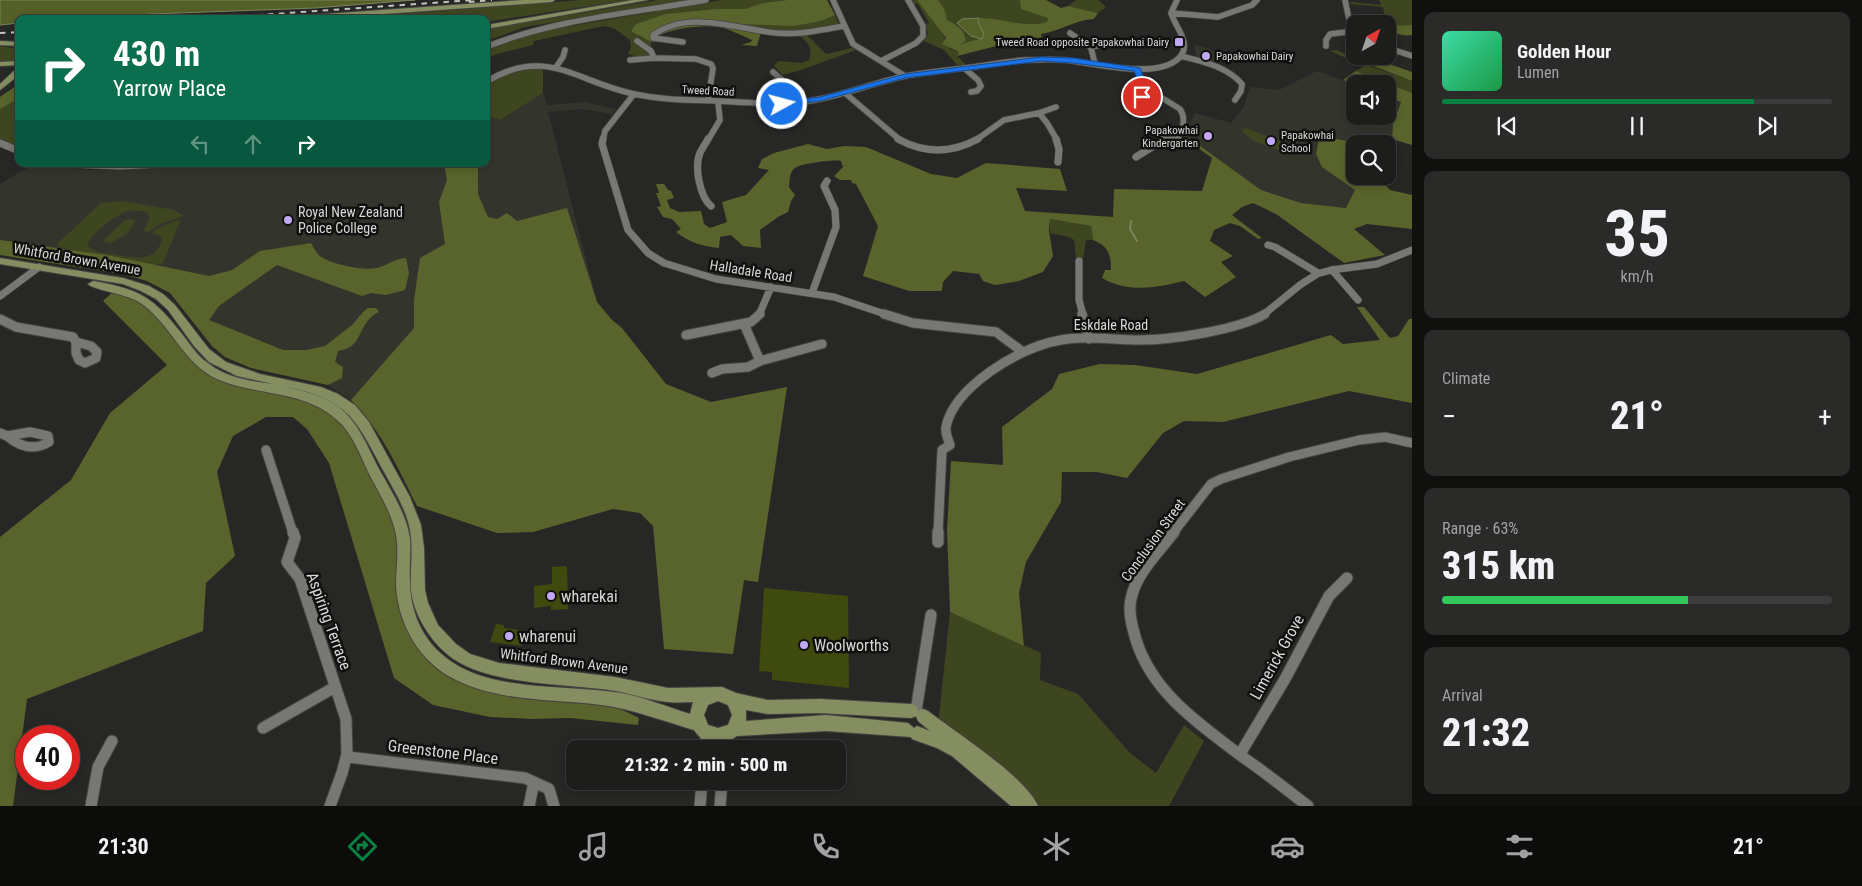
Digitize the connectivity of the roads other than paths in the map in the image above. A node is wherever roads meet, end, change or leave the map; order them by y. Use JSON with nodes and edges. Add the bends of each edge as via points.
{"nodes":[{"id":1,"x":552,"y":0,"type":"edge"},
{"id":2,"x":645,"y":0,"type":"edge"},
{"id":3,"x":706,"y":0,"type":"edge"},
{"id":4,"x":833,"y":0,"type":"edge"},
{"id":5,"x":908,"y":0,"type":"edge"},
{"id":6,"x":1177,"y":0,"type":"edge"},
{"id":7,"x":1257,"y":0,"type":"edge"},
{"id":8,"x":1345,"y":0,"type":"edge"},
{"id":9,"x":1171,"y":13,"type":"junction"},
{"id":10,"x":339,"y":15,"type":"edge"},
{"id":11,"x":1348,"y":15,"type":"edge"},
{"id":12,"x":490,"y":26,"type":"edge"},
{"id":13,"x":844,"y":26,"type":"junction"},
{"id":14,"x":1346,"y":31,"type":"edge"},
{"id":15,"x":1070,"y":34,"type":"dead end"},
{"id":16,"x":15,"y":37,"type":"edge"},
{"id":17,"x":0,"y":39,"type":"edge"},
{"id":18,"x":637,"y":41,"type":"dead end"},
{"id":19,"x":683,"y":42,"type":"dead end"},
{"id":20,"x":1114,"y":42,"type":"dead end"},
{"id":21,"x":0,"y":43,"type":"edge"},
{"id":22,"x":15,"y":44,"type":"edge"},
{"id":23,"x":490,"y":45,"type":"edge"},
{"id":24,"x":1326,"y":46,"type":"dead end"},
{"id":25,"x":1091,"y":47,"type":"junction"},
{"id":26,"x":565,"y":50,"type":"dead end"},
{"id":27,"x":1396,"y":51,"type":"edge"},
{"id":28,"x":1181,"y":56,"type":"junction"},
{"id":29,"x":1412,"y":56,"type":"edge"},
{"id":30,"x":654,"y":58,"type":"junction"},
{"id":31,"x":630,"y":60,"type":"dead end"},
{"id":32,"x":881,"y":61,"type":"junction"},
{"id":33,"x":15,"y":64,"type":"edge"},
{"id":34,"x":1095,"y":64,"type":"junction"},
{"id":35,"x":0,"y":66,"type":"edge"},
{"id":36,"x":556,"y":67,"type":"junction"},
{"id":37,"x":964,"y":68,"type":"junction"},
{"id":38,"x":1137,"y":69,"type":"junction"},
{"id":39,"x":773,"y":72,"type":"dead end"},
{"id":40,"x":905,"y":76,"type":"junction"},
{"id":41,"x":15,"y":78,"type":"edge"},
{"id":42,"x":490,"y":80,"type":"edge"},
{"id":43,"x":15,"y":81,"type":"edge"},
{"id":44,"x":15,"y":82,"type":"edge"},
{"id":45,"x":0,"y":88,"type":"edge"},
{"id":46,"x":971,"y":92,"type":"dead end"},
{"id":47,"x":1151,"y":92,"type":"junction"},
{"id":48,"x":845,"y":93,"type":"junction"},
{"id":49,"x":634,"y":94,"type":"junction"},
{"id":50,"x":0,"y":95,"type":"edge"},
{"id":51,"x":1234,"y":100,"type":"dead end"},
{"id":52,"x":708,"y":101,"type":"junction"},
{"id":53,"x":718,"y":102,"type":"junction"},
{"id":54,"x":791,"y":103,"type":"junction"},
{"id":55,"x":1056,"y":107,"type":"dead end"},
{"id":56,"x":1137,"y":110,"type":"dead end"},
{"id":57,"x":1039,"y":113,"type":"junction"},
{"id":58,"x":1160,"y":142,"type":"joint"},
{"id":59,"x":0,"y":143,"type":"edge"},
{"id":60,"x":15,"y":149,"type":"edge"},
{"id":61,"x":1136,"y":158,"type":"dead end"},
{"id":62,"x":1058,"y":162,"type":"dead end"},
{"id":63,"x":827,"y":181,"type":"dead end"},
{"id":64,"x":711,"y":206,"type":"dead end"},
{"id":65,"x":1268,"y":245,"type":"dead end"},
{"id":66,"x":1412,"y":250,"type":"edge"},
{"id":67,"x":0,"y":261,"type":"edge"},
{"id":68,"x":1079,"y":261,"type":"dead end"},
{"id":69,"x":0,"y":268,"type":"edge"},
{"id":70,"x":35,"y":270,"type":"junction"},
{"id":71,"x":1332,"y":270,"type":"junction"},
{"id":72,"x":1318,"y":273,"type":"junction"},
{"id":73,"x":771,"y":288,"type":"junction"},
{"id":74,"x":812,"y":293,"type":"junction"},
{"id":75,"x":0,"y":296,"type":"edge"},
{"id":76,"x":1358,"y":300,"type":"dead end"},
{"id":77,"x":0,"y":319,"type":"edge"},
{"id":78,"x":744,"y":324,"type":"junction"},
{"id":79,"x":686,"y":335,"type":"dead end"},
{"id":80,"x":1089,"y":339,"type":"junction"},
{"id":81,"x":76,"y":342,"type":"dead end"},
{"id":82,"x":822,"y":344,"type":"dead end"},
{"id":83,"x":1024,"y":352,"type":"junction"},
{"id":84,"x":760,"y":361,"type":"junction"},
{"id":85,"x":712,"y":373,"type":"dead end"},
{"id":86,"x":1412,"y":443,"type":"edge"},
{"id":87,"x":266,"y":450,"type":"dead end"},
{"id":88,"x":938,"y":542,"type":"dead end"},
{"id":89,"x":1347,"y":578,"type":"dead end"},
{"id":90,"x":931,"y":615,"type":"dead end"},
{"id":91,"x":336,"y":687,"type":"junction"},
{"id":92,"x":711,"y":695,"type":"junction"},
{"id":93,"x":733,"y":700,"type":"junction"},
{"id":94,"x":917,"y":712,"type":"junction"},
{"id":95,"x":263,"y":728,"type":"dead end"},
{"id":96,"x":703,"y":728,"type":"junction"},
{"id":97,"x":913,"y":733,"type":"junction"},
{"id":98,"x":728,"y":737,"type":"edge"},
{"id":99,"x":704,"y":740,"type":"edge"},
{"id":100,"x":112,"y":741,"type":"dead end"},
{"id":101,"x":1240,"y":754,"type":"junction"},
{"id":102,"x":348,"y":757,"type":"junction"},
{"id":103,"x":534,"y":782,"type":"junction"},
{"id":104,"x":701,"y":790,"type":"edge"},
{"id":105,"x":721,"y":790,"type":"edge"},
{"id":106,"x":91,"y":806,"type":"edge"},
{"id":107,"x":330,"y":806,"type":"edge"},
{"id":108,"x":530,"y":806,"type":"edge"},
{"id":109,"x":554,"y":806,"type":"edge"},
{"id":110,"x":700,"y":806,"type":"edge"},
{"id":111,"x":720,"y":806,"type":"edge"},
{"id":112,"x":1023,"y":806,"type":"edge"},
{"id":113,"x":1030,"y":806,"type":"edge"},
{"id":114,"x":1308,"y":806,"type":"edge"}],
"edges":[{"from":1,"to":10,"type":"main road"},
{"from":2,"to":12,"type":"main road"},
{"from":3,"to":23,"type":"street","via":[[552,26]]},
{"from":4,"to":13,"type":"street"},
{"from":5,"to":32,"type":"street","via":[[923,26],[923,36]]},
{"from":6,"to":9,"type":"street"},
{"from":7,"to":9,"type":"street","via":[[1252,5],[1218,17]]},
{"from":8,"to":11,"type":"street"},
{"from":9,"to":28,"type":"street","via":[[1184,40]]},
{"from":13,"to":19,"type":"street","via":[[804,33],[776,33],[730,24],[693,22],[669,26],[653,35],[658,40]]},
{"from":13,"to":32,"type":"street","via":[[853,44]]},
{"from":14,"to":24,"type":"street","via":[[1330,34]]},
{"from":15,"to":25,"type":"street"},
{"from":16,"to":17,"type":"main road"},
{"from":18,"to":30,"type":"street","via":[[651,51]]},
{"from":20,"to":25,"type":"street"},
{"from":21,"to":22,"type":"main road"},
{"from":25,"to":34,"type":"street"},
{"from":26,"to":36,"type":"street"},
{"from":27,"to":29,"type":"street"},
{"from":28,"to":38,"type":"street","name":"Tweed Road","via":[[1171,65]]},
{"from":28,"to":51,"type":"street","via":[[1219,67],[1238,79],[1242,84],[1241,91]]},
{"from":30,"to":31,"type":"street"},
{"from":30,"to":52,"type":"street","via":[[696,59],[711,64]]},
{"from":32,"to":40,"type":"street"},
{"from":33,"to":35,"type":"main road"},
{"from":34,"to":37,"type":"street","name":"Tweed Road","via":[[1036,59]]},
{"from":34,"to":38,"type":"street","name":"Tweed Road"},
{"from":35,"to":41,"type":"main road"},
{"from":36,"to":42,"type":"street","name":"Tweed Road","via":[[521,67]]},
{"from":36,"to":49,"type":"street","name":"Tweed Road"},
{"from":37,"to":40,"type":"street","name":"Tweed Road"},
{"from":37,"to":46,"type":"street","via":[[981,86]]},
{"from":38,"to":47,"type":"street","via":[[1143,84]]},
{"from":39,"to":54,"type":"street","via":[[781,78]]},
{"from":40,"to":48,"type":"street","name":"Tweed Road"},
{"from":43,"to":45,"type":"main road"},
{"from":44,"to":50,"type":"main road"},
{"from":47,"to":56,"type":"street","via":[[1133,102]]},
{"from":47,"to":58,"type":"street","via":[[1184,114],[1185,122],[1175,146]]},
{"from":48,"to":54,"type":"street","name":"Tweed Road"},
{"from":48,"to":57,"type":"street","via":[[899,140],[940,151],[963,147],[1004,120]]},
{"from":49,"to":52,"type":"street","name":"Tweed Road"},
{"from":49,"to":73,"type":"street","name":"Halladale Road","via":[[605,131],[602,144],[633,236],[648,253],[668,264],[702,276]]},
{"from":52,"to":53,"type":"street","name":"Tweed Road"},
{"from":53,"to":54,"type":"street","name":"Tweed Road"},
{"from":53,"to":64,"type":"street","via":[[720,120],[699,154],[697,169],[704,200]]},
{"from":55,"to":57,"type":"street"},
{"from":57,"to":62,"type":"street","via":[[1054,130]]},
{"from":58,"to":61,"type":"street"},
{"from":59,"to":60,"type":"street"},
{"from":63,"to":74,"type":"street","via":[[824,186],[835,210],[836,227]]},
{"from":65,"to":72,"type":"street"},
{"from":66,"to":71,"type":"street","name":"Eskdale Road","via":[[1376,264]]},
{"from":67,"to":70,"type":"main road","name":"Whitford Brown Avenue"},
{"from":68,"to":80,"type":"street","via":[[1079,300]]},
{"from":69,"to":70,"type":"main road","name":"Whitford Brown Avenue"},
{"from":70,"to":75,"type":"street"},
{"from":70,"to":92,"type":"main road","name":"Whitford Brown Avenue","via":[[124,281],[146,288],[165,300],[216,361],[235,371],[317,389],[347,404],[365,426],[411,513],[417,541],[418,590],[428,621],[440,639],[465,659],[499,670],[630,686],[668,695]]},
{"from":70,"to":96,"type":"main road","name":"Whitford Brown Avenue","via":[[140,296],[156,308],[197,360],[215,374],[312,398],[345,419],[400,524],[404,540],[403,587],[409,620],[423,644],[440,662],[461,675],[489,685],[624,702]]},
{"from":71,"to":72,"type":"street","name":"Eskdale Road"},
{"from":71,"to":76,"type":"street"},
{"from":72,"to":80,"type":"street","name":"Eskdale Road","via":[[1296,286],[1270,312],[1253,319],[1198,334],[1153,340]]},
{"from":73,"to":74,"type":"street","name":"Halladale Road"},
{"from":73,"to":78,"type":"street","via":[[761,313]]},
{"from":74,"to":83,"type":"street","name":"Halladale Road","via":[[842,299],[913,323],[996,332]]},
{"from":77,"to":81,"type":"street","via":[[16,327],[73,337]]},
{"from":78,"to":79,"type":"street"},
{"from":78,"to":84,"type":"street"},
{"from":80,"to":83,"type":"street","name":"Eskdale Road","via":[[1053,341]]},
{"from":82,"to":84,"type":"street"},
{"from":83,"to":88,"type":"street","name":"Eskdale Road","via":[[974,384],[953,408],[946,427],[950,445],[942,450]]},
{"from":84,"to":85,"type":"street","via":[[748,367]]},
{"from":86,"to":101,"type":"street","name":"Conclusion Street","via":[[1385,437],[1359,440],[1280,460],[1211,484],[1138,580],[1130,596],[1129,614],[1137,650],[1157,683],[1192,719]]},
{"from":87,"to":91,"type":"street","name":"Aspiring Terrace","via":[[295,538],[287,562],[300,579]]},
{"from":89,"to":101,"type":"street","name":"Limerick Grove","via":[[1329,596]]},
{"from":90,"to":94,"type":"street"},
{"from":91,"to":95,"type":"street"},
{"from":91,"to":102,"type":"street","name":"Aspiring Terrace","via":[[346,719]]},
{"from":92,"to":93,"type":"main road","via":[[724,694]]},
{"from":92,"to":96,"type":"main road","via":[[699,706],[698,717]]},
{"from":93,"to":94,"type":"main road","via":[[768,706]]},
{"from":93,"to":98,"type":"main road","via":[[739,712]]},
{"from":94,"to":97,"type":"main road","via":[[926,727],[923,732]]},
{"from":94,"to":97,"type":"main road","via":[[905,714],[903,720]]},
{"from":94,"to":113,"type":"main road","via":[[990,765]]},
{"from":96,"to":98,"type":"main road","via":[[716,736]]},
{"from":96,"to":99,"type":"street"},
{"from":97,"to":98,"type":"main road","via":[[826,723]]},
{"from":97,"to":112,"type":"main road","via":[[957,751]]},
{"from":100,"to":106,"type":"street","via":[[98,767]]},
{"from":101,"to":114,"type":"street","name":"Conclusion Street"},
{"from":102,"to":103,"type":"street","name":"Greenstone Place","via":[[492,773]]},
{"from":102,"to":107,"type":"street","name":"Aspiring Terrace"},
{"from":103,"to":108,"type":"street"},
{"from":103,"to":109,"type":"street","name":"Greenstone Place","via":[[547,786],[553,792]]},
{"from":104,"to":110,"type":"street"},
{"from":105,"to":111,"type":"street"}]}
